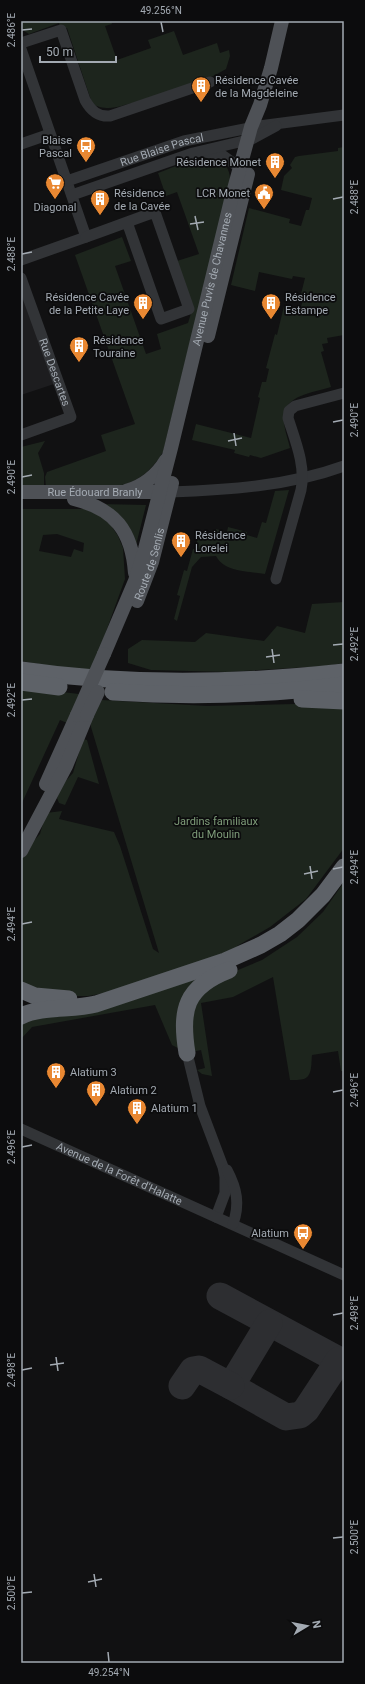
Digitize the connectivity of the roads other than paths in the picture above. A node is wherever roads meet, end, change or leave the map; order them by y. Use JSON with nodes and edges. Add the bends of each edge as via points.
{"nodes":[{"id":1,"x":282,"y":21,"type":"edge"},
{"id":2,"x":21,"y":43,"type":"edge"},
{"id":3,"x":21,"y":49,"type":"edge"},
{"id":4,"x":210,"y":82,"type":"dead end"},
{"id":5,"x":344,"y":115,"type":"edge"},
{"id":6,"x":253,"y":132,"type":"junction"},
{"id":7,"x":50,"y":134,"type":"junction"},
{"id":8,"x":189,"y":140,"type":"junction"},
{"id":9,"x":21,"y":144,"type":"edge"},
{"id":10,"x":193,"y":153,"type":"junction"},
{"id":11,"x":240,"y":168,"type":"junction"},
{"id":12,"x":67,"y":181,"type":"junction"},
{"id":13,"x":72,"y":195,"type":"junction"},
{"id":14,"x":127,"y":222,"type":"junction"},
{"id":15,"x":86,"y":237,"type":"junction"},
{"id":16,"x":21,"y":260,"type":"edge"},
{"id":17,"x":21,"y":278,"type":"edge"},
{"id":18,"x":344,"y":393,"type":"edge"},
{"id":19,"x":21,"y":435,"type":"edge"},
{"id":20,"x":170,"y":453,"type":"junction"},
{"id":21,"x":344,"y":466,"type":"edge"},
{"id":22,"x":303,"y":478,"type":"junction"},
{"id":23,"x":21,"y":492,"type":"edge"},
{"id":24,"x":114,"y":493,"type":"junction"},
{"id":25,"x":164,"y":496,"type":"junction"},
{"id":26,"x":21,"y":498,"type":"edge"},
{"id":27,"x":74,"y":499,"type":"junction"},
{"id":28,"x":276,"y":579,"type":"dead end"},
{"id":29,"x":135,"y":581,"type":"junction"},
{"id":30,"x":109,"y":654,"type":"junction"},
{"id":31,"x":21,"y":670,"type":"edge"},
{"id":32,"x":344,"y":672,"type":"edge"},
{"id":33,"x":21,"y":682,"type":"edge"},
{"id":34,"x":344,"y":685,"type":"edge"},
{"id":35,"x":190,"y":695,"type":"junction"},
{"id":36,"x":344,"y":701,"type":"edge"},
{"id":37,"x":82,"y":715,"type":"junction"},
{"id":38,"x":21,"y":834,"type":"edge"},
{"id":39,"x":21,"y":850,"type":"edge"},
{"id":40,"x":344,"y":867,"type":"edge"},
{"id":41,"x":308,"y":910,"type":"junction"},
{"id":42,"x":21,"y":990,"type":"edge"},
{"id":43,"x":125,"y":993,"type":"junction"},
{"id":44,"x":21,"y":1016,"type":"edge"},
{"id":45,"x":187,"y":1054,"type":"joint"},
{"id":46,"x":22,"y":1130,"type":"edge"},
{"id":47,"x":220,"y":1159,"type":"junction"},
{"id":48,"x":216,"y":1217,"type":"junction"},
{"id":49,"x":233,"y":1224,"type":"junction"},
{"id":50,"x":344,"y":1275,"type":"edge"}],
"edges":[{"from":1,"to":6,"type":"main road","name":"Avenue Puvis de Chavannes"},
{"from":2,"to":4,"type":"street","via":[[61,30],[86,100],[92,110],[101,116],[110,116]]},
{"from":3,"to":7,"type":"street"},
{"from":5,"to":6,"type":"street","via":[[280,124]]},
{"from":6,"to":8,"type":"street","name":"Rue Blaise Pascal"},
{"from":6,"to":10,"type":"street","name":"Rue Blaise Pascal"},
{"from":6,"to":11,"type":"main road","name":"Avenue Puvis de Chavannes"},
{"from":6,"to":25,"type":"main road","name":"Avenue Puvis de Chavannes"},
{"from":7,"to":9,"type":"street"},
{"from":7,"to":12,"type":"street"},
{"from":8,"to":10,"type":"street"},
{"from":8,"to":12,"type":"street","name":"Rue Blaise Pascal"},
{"from":10,"to":11,"type":"street","name":"Rue Blaise Pascal","via":[[222,155]]},
{"from":10,"to":13,"type":"street","name":"Rue Blaise Pascal"},
{"from":11,"to":20,"type":"main road","name":"Avenue Puvis de Chavannes"},
{"from":12,"to":13,"type":"street"},
{"from":13,"to":15,"type":"street"},
{"from":14,"to":14,"type":"street","via":[[154,212],[189,309],[161,319]]},
{"from":14,"to":15,"type":"street"},
{"from":15,"to":16,"type":"street"},
{"from":17,"to":19,"type":"street","name":"Rue Descartes","via":[[71,417]]},
{"from":18,"to":22,"type":"street","via":[[295,406],[289,411],[288,418]]},
{"from":20,"to":24,"type":"main road","via":[[150,479],[134,488]]},
{"from":20,"to":25,"type":"main road","name":"Avenue Puvis de Chavannes"},
{"from":21,"to":22,"type":"street"},
{"from":22,"to":25,"type":"street"},
{"from":22,"to":28,"type":"street"},
{"from":23,"to":24,"type":"main road","name":"Rue Édouard Branly"},
{"from":24,"to":25,"type":"main road","name":"Rue Édouard Branly"},
{"from":25,"to":27,"type":"main road","name":"Rue Édouard Branly"},
{"from":25,"to":29,"type":"main road","name":"Route de Senlis"},
{"from":25,"to":30,"type":"main road","name":"Route de Senlis","via":[[149,570]]},
{"from":26,"to":27,"type":"main road","name":"Rue Édouard Branly"},
{"from":27,"to":29,"type":"main road","via":[[96,505],[118,522],[128,538],[132,551]]},
{"from":29,"to":30,"type":"main road","name":"Route de Senlis"},
{"from":30,"to":37,"type":"main road","bridge":true},
{"from":31,"to":32,"type":"highway","via":[[85,678],[174,682],[249,680]]},
{"from":33,"to":35,"type":"highway","via":[[105,691]]},
{"from":34,"to":35,"type":"highway"},
{"from":35,"to":36,"type":"highway"},
{"from":37,"to":38,"type":"main road"},
{"from":37,"to":39,"type":"main road","via":[[66,766]]},
{"from":40,"to":41,"type":"highway"},
{"from":41,"to":43,"type":"highway","via":[[280,934],[244,954]]},
{"from":41,"to":45,"type":"highway","via":[[288,935],[270,950],[246,964],[212,977],[198,989],[187,1005],[184,1020]]},
{"from":42,"to":43,"type":"highway","via":[[35,996],[61,999],[88,999]]},
{"from":43,"to":44,"type":"highway","via":[[88,1006],[37,1011]]},
{"from":45,"to":47,"type":"street","via":[[200,1106]]},
{"from":46,"to":48,"type":"street","name":"Avenue de la Forêt d'Halatte"},
{"from":47,"to":48,"type":"street","via":[[225,1188]]},
{"from":47,"to":49,"type":"street","via":[[237,1194],[237,1211]]},
{"from":48,"to":49,"type":"street","name":"Avenue de la Forêt d'Halatte"},
{"from":49,"to":50,"type":"street","name":"Avenue de la Forêt d'Halatte"}]}
